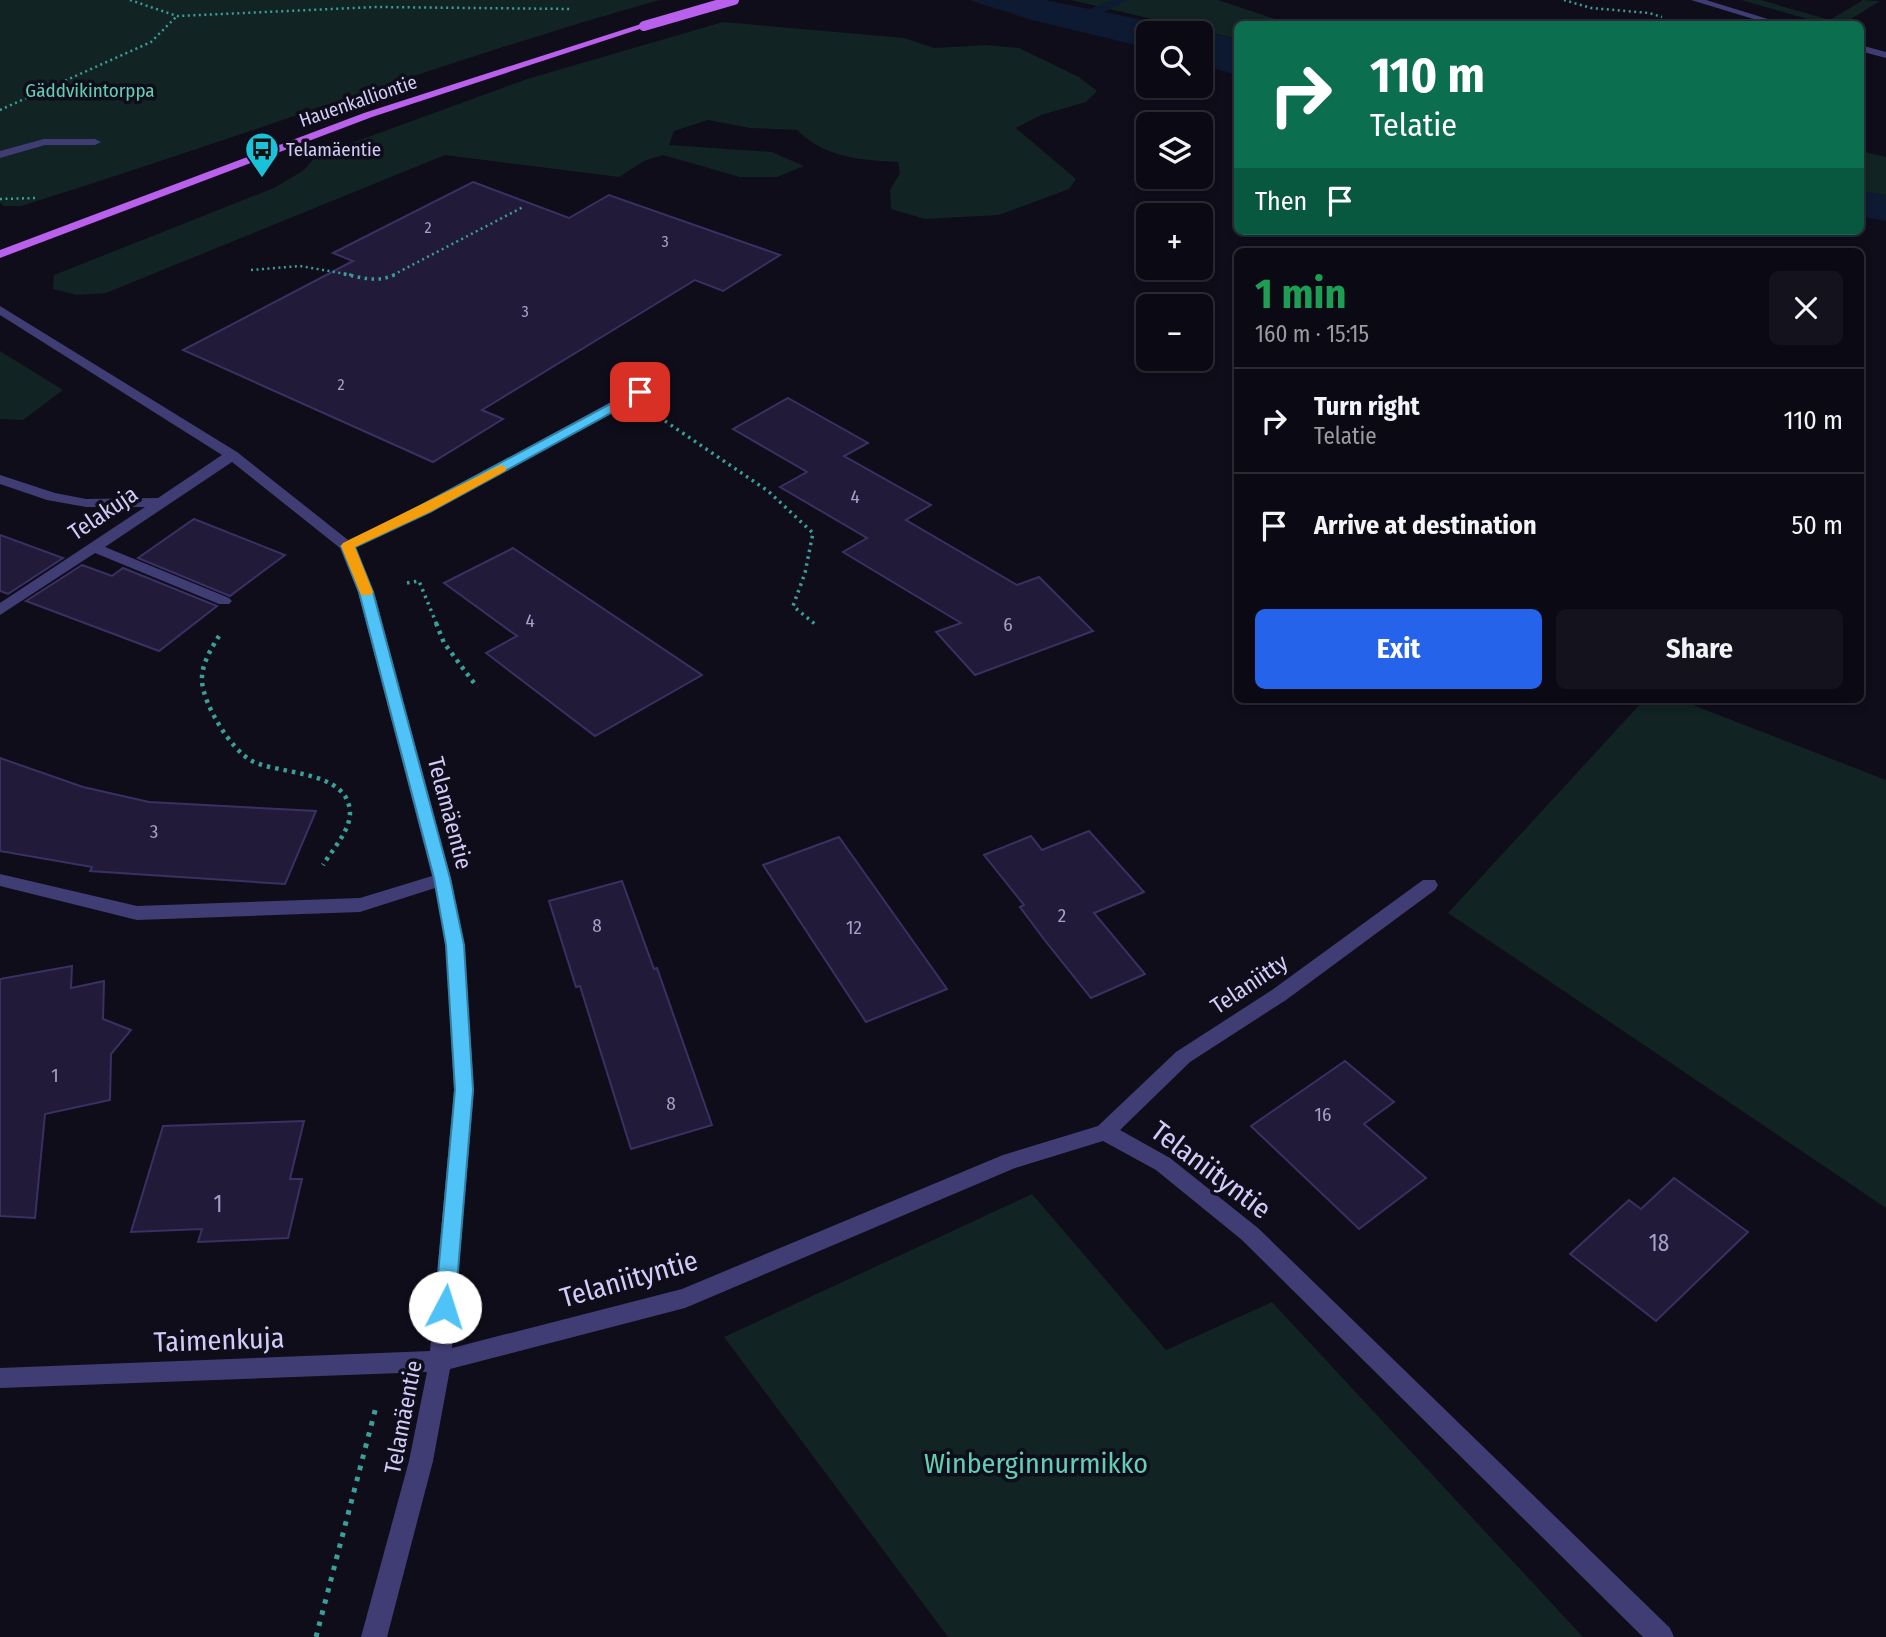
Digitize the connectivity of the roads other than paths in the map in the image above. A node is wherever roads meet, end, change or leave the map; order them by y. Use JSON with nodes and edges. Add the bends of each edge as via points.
{"nodes":[{"id":1,"x":734,"y":0,"type":"edge"},
{"id":2,"x":1696,"y":0,"type":"edge"},
{"id":3,"x":1769,"y":21,"type":"edge"},
{"id":4,"x":1864,"y":49,"type":"edge"},
{"id":5,"x":1886,"y":55,"type":"edge"},
{"id":6,"x":94,"y":142,"type":"dead end"},
{"id":7,"x":0,"y":155,"type":"edge"},
{"id":8,"x":0,"y":254,"type":"edge"},
{"id":9,"x":0,"y":310,"type":"edge"},
{"id":10,"x":658,"y":382,"type":"dead end"},
{"id":11,"x":232,"y":456,"type":"junction"},
{"id":12,"x":0,"y":479,"type":"edge"},
{"id":13,"x":159,"y":502,"type":"junction"},
{"id":14,"x":347,"y":546,"type":"junction"},
{"id":15,"x":93,"y":547,"type":"junction"},
{"id":16,"x":224,"y":601,"type":"road end"},
{"id":17,"x":0,"y":610,"type":"edge"},
{"id":18,"x":442,"y":878,"type":"junction"},
{"id":19,"x":0,"y":880,"type":"edge"},
{"id":20,"x":1429,"y":885,"type":"dead end"},
{"id":21,"x":1105,"y":1132,"type":"junction"},
{"id":22,"x":440,"y":1361,"type":"junction"},
{"id":23,"x":0,"y":1378,"type":"edge"},
{"id":24,"x":374,"y":1637,"type":"edge"},
{"id":25,"x":1661,"y":1637,"type":"edge"}],
"edges":[{"from":1,"to":8,"type":"main road","name":"Hauenkalliontie","bridge":true,"via":[[369,115]]},
{"from":2,"to":3,"type":"street"},
{"from":4,"to":5,"type":"street"},
{"from":6,"to":7,"type":"street","via":[[44,142]]},
{"from":9,"to":11,"type":"street","name":"Telamäentie"},
{"from":10,"to":14,"type":"street","via":[[425,509]]},
{"from":11,"to":13,"type":"street","name":"Telakuja"},
{"from":11,"to":14,"type":"street","name":"Telamäentie"},
{"from":12,"to":13,"type":"street","via":[[86,503]]},
{"from":13,"to":15,"type":"street","name":"Telakuja"},
{"from":14,"to":18,"type":"street","name":"Telamäentie","via":[[366,592]]},
{"from":15,"to":16,"type":"street"},
{"from":15,"to":17,"type":"street","name":"Telakuja"},
{"from":18,"to":19,"type":"street","via":[[360,905],[137,913]]},
{"from":18,"to":22,"type":"street","name":"Telamäentie","via":[[455,945],[464,1090]]},
{"from":20,"to":21,"type":"street","name":"Telaniitty","via":[[1279,995],[1183,1057]]},
{"from":21,"to":22,"type":"street","name":"Telaniityntie","via":[[1010,1161],[685,1298]]},
{"from":21,"to":25,"type":"street","name":"Telaniityntie","via":[[1163,1164],[1250,1234]]},
{"from":22,"to":23,"type":"street","name":"Taimenkuja"},
{"from":22,"to":24,"type":"street","name":"Telamäentie","via":[[421,1461]]}]}
